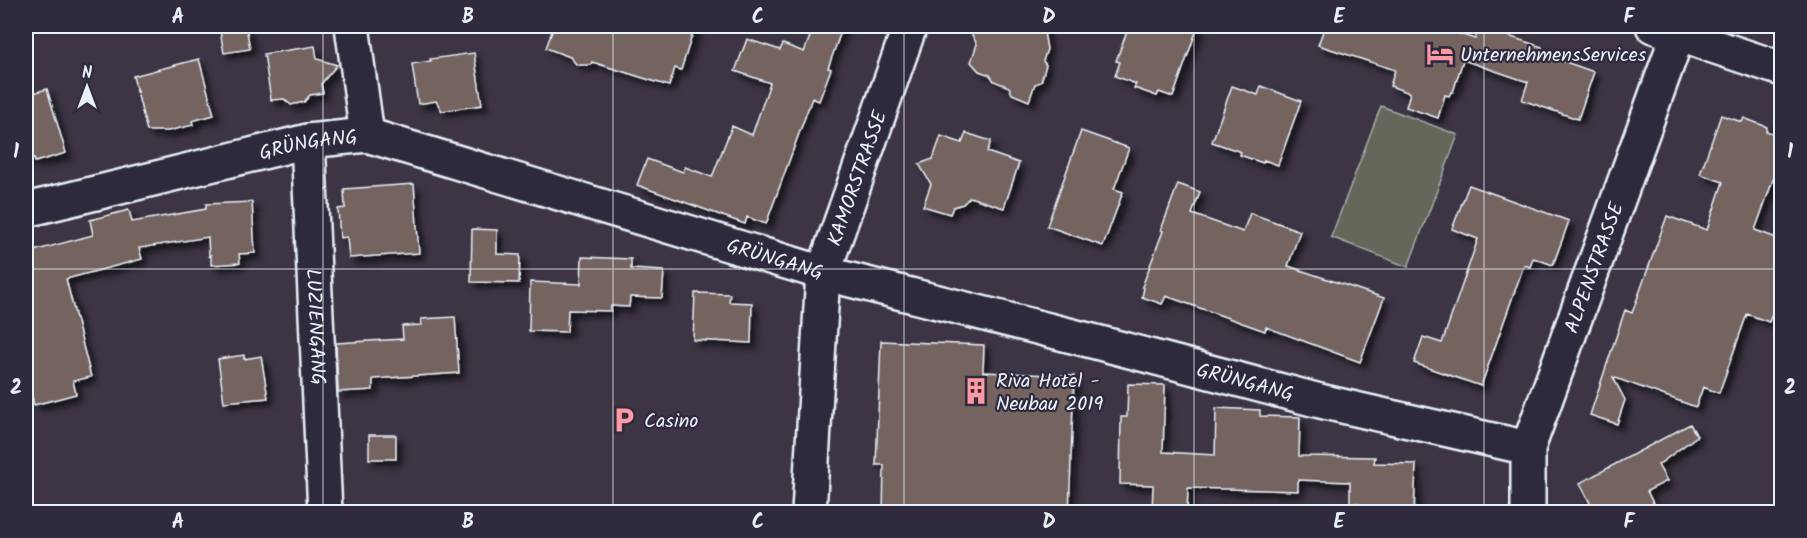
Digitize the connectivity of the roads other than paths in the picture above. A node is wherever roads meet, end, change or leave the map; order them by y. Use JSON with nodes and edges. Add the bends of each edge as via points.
{"nodes":[{"id":1,"x":352,"y":26,"type":"edge"},
{"id":2,"x":910,"y":26,"type":"edge"},
{"id":3,"x":1671,"y":28,"type":"edge"},
{"id":4,"x":1782,"y":69,"type":"edge"},
{"id":5,"x":367,"y":135,"type":"junction"},
{"id":6,"x":308,"y":141,"type":"junction"},
{"id":7,"x":26,"y":210,"type":"edge"},
{"id":8,"x":823,"y":273,"type":"junction"},
{"id":9,"x":1528,"y":448,"type":"junction"},
{"id":10,"x":325,"y":513,"type":"edge"},
{"id":11,"x":809,"y":513,"type":"edge"},
{"id":12,"x":1528,"y":513,"type":"edge"}],
"edges":[{"from":1,"to":5,"type":"street"},
{"from":2,"to":8,"type":"street","name":"KAMORSTRASSE"},
{"from":3,"to":4,"type":"street"},
{"from":3,"to":9,"type":"street","name":"ALPENSTRASSE"},
{"from":5,"to":6,"type":"street","name":"GRÜNGANG"},
{"from":5,"to":8,"type":"street","name":"GRÜNGANG"},
{"from":6,"to":7,"type":"street","name":"GRÜNGANG"},
{"from":6,"to":10,"type":"street","name":"LUZIENGANG"},
{"from":8,"to":9,"type":"street","name":"GRÜNGANG","via":[[1320,401]]},
{"from":8,"to":11,"type":"street","name":"KAMORSTRASSE"},
{"from":9,"to":12,"type":"street","name":"ALPENSTRASSE"}]}
